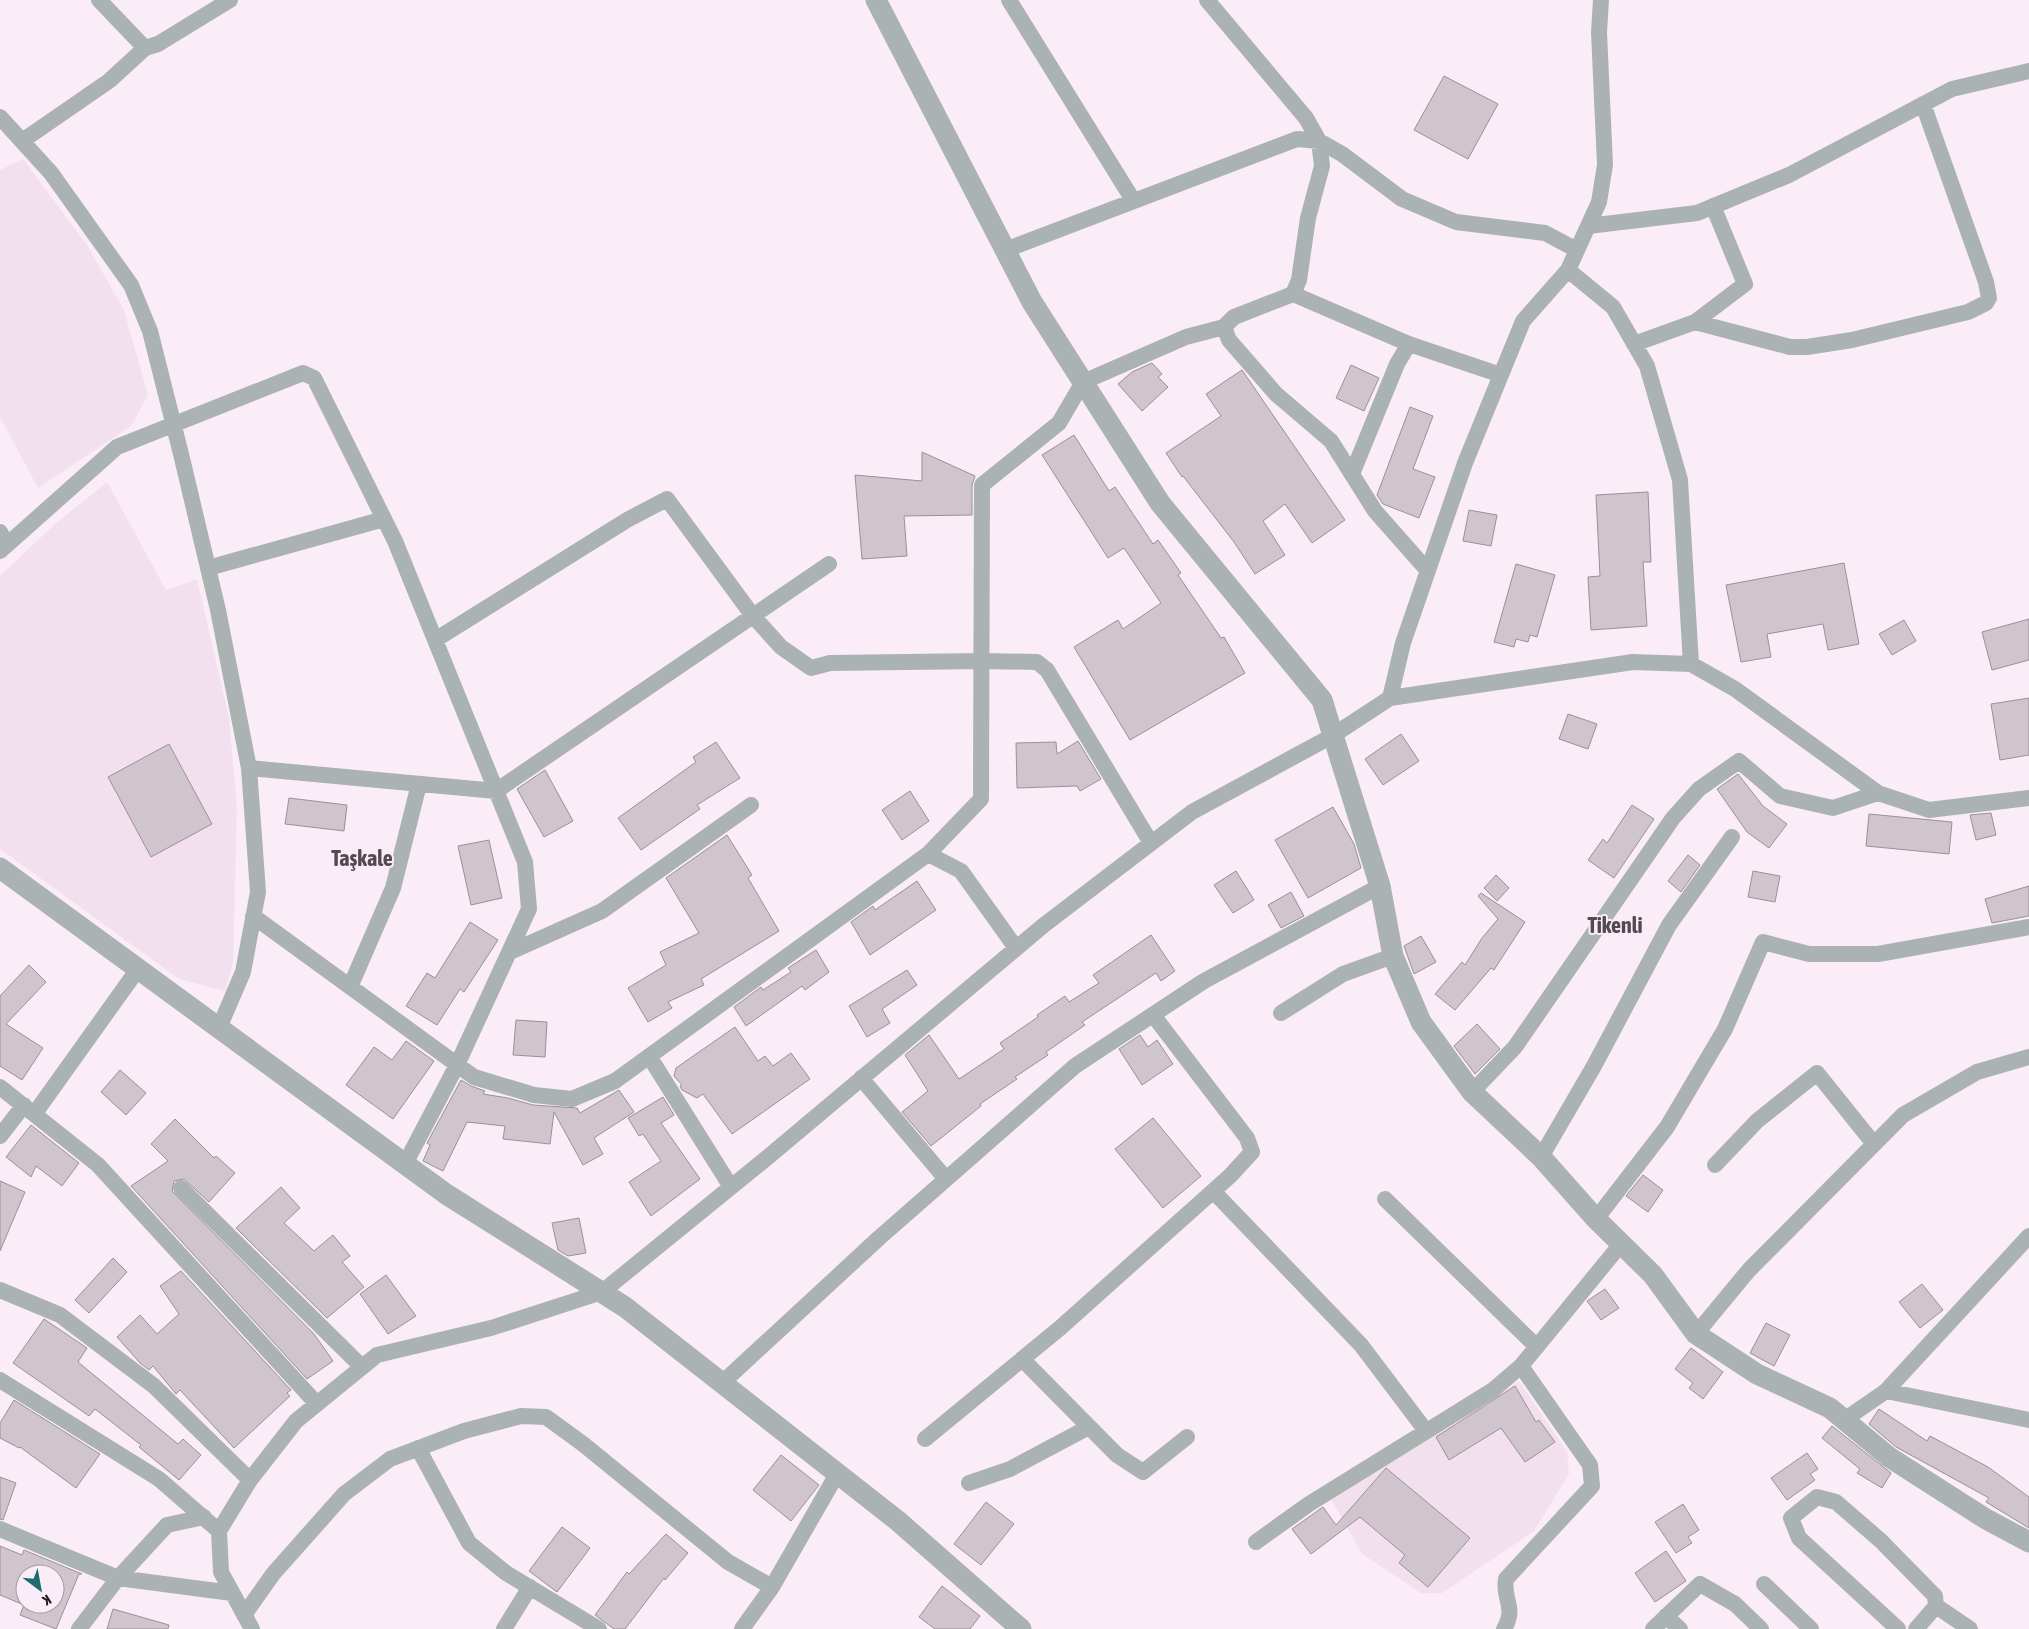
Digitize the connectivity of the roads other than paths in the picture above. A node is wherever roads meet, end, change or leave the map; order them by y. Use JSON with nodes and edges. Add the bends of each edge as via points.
{"nodes":[{"id":1,"x":99,"y":0,"type":"edge"},
{"id":2,"x":230,"y":0,"type":"edge"},
{"id":3,"x":876,"y":0,"type":"edge"},
{"id":4,"x":1010,"y":0,"type":"edge"},
{"id":5,"x":1207,"y":0,"type":"edge"},
{"id":6,"x":1601,"y":0,"type":"edge"},
{"id":7,"x":144,"y":48,"type":"junction"},
{"id":8,"x":2029,"y":71,"type":"edge"},
{"id":9,"x":1923,"y":104,"type":"junction"},
{"id":10,"x":0,"y":117,"type":"edge"},
{"id":11,"x":22,"y":141,"type":"junction"},
{"id":12,"x":1319,"y":141,"type":"junction"},
{"id":13,"x":1133,"y":200,"type":"junction"},
{"id":14,"x":1712,"y":206,"type":"junction"},
{"id":15,"x":1588,"y":226,"type":"junction"},
{"id":16,"x":1005,"y":250,"type":"junction"},
{"id":17,"x":1577,"y":250,"type":"junction"},
{"id":18,"x":1568,"y":270,"type":"junction"},
{"id":19,"x":1293,"y":294,"type":"junction"},
{"id":20,"x":1695,"y":322,"type":"junction"},
{"id":21,"x":1224,"y":327,"type":"junction"},
{"id":22,"x":1409,"y":344,"type":"junction"},
{"id":23,"x":1634,"y":344,"type":"junction"},
{"id":24,"x":1501,"y":375,"type":"junction"},
{"id":25,"x":1084,"y":384,"type":"junction"},
{"id":26,"x":173,"y":423,"type":"junction"},
{"id":27,"x":1352,"y":474,"type":"junction"},
{"id":28,"x":384,"y":519,"type":"junction"},
{"id":29,"x":2,"y":543,"type":"edge"},
{"id":30,"x":829,"y":564,"type":"dead end"},
{"id":31,"x":208,"y":568,"type":"junction"},
{"id":32,"x":1428,"y":571,"type":"junction"},
{"id":33,"x":753,"y":616,"type":"junction"},
{"id":34,"x":435,"y":640,"type":"junction"},
{"id":35,"x":982,"y":660,"type":"junction"},
{"id":36,"x":1692,"y":664,"type":"junction"},
{"id":37,"x":1390,"y":698,"type":"junction"},
{"id":38,"x":1332,"y":736,"type":"junction"},
{"id":39,"x":249,"y":768,"type":"junction"},
{"id":40,"x":419,"y":784,"type":"junction"},
{"id":41,"x":496,"y":791,"type":"junction"},
{"id":42,"x":1878,"y":793,"type":"junction"},
{"id":43,"x":2029,"y":798,"type":"edge"},
{"id":44,"x":751,"y":805,"type":"dead end"},
{"id":45,"x":1732,"y":837,"type":"dead end"},
{"id":46,"x":1151,"y":843,"type":"junction"},
{"id":47,"x":928,"y":854,"type":"junction"},
{"id":48,"x":0,"y":868,"type":"edge"},
{"id":49,"x":1380,"y":886,"type":"junction"},
{"id":50,"x":253,"y":916,"type":"junction"},
{"id":51,"x":2029,"y":927,"type":"edge"},
{"id":52,"x":1016,"y":948,"type":"junction"},
{"id":53,"x":510,"y":952,"type":"junction"},
{"id":54,"x":1393,"y":956,"type":"junction"},
{"id":55,"x":138,"y":969,"type":"junction"},
{"id":56,"x":350,"y":987,"type":"junction"},
{"id":57,"x":1280,"y":1013,"type":"dead end"},
{"id":58,"x":1153,"y":1015,"type":"junction"},
{"id":59,"x":219,"y":1028,"type":"junction"},
{"id":60,"x":649,"y":1056,"type":"junction"},
{"id":61,"x":2029,"y":1057,"type":"edge"},
{"id":62,"x":457,"y":1065,"type":"junction"},
{"id":63,"x":861,"y":1078,"type":"junction"},
{"id":64,"x":0,"y":1087,"type":"edge"},
{"id":65,"x":1472,"y":1092,"type":"junction"},
{"id":66,"x":29,"y":1109,"type":"junction"},
{"id":67,"x":0,"y":1136,"type":"edge"},
{"id":68,"x":1874,"y":1144,"type":"junction"},
{"id":69,"x":1542,"y":1157,"type":"junction"},
{"id":70,"x":405,"y":1164,"type":"junction"},
{"id":71,"x":1715,"y":1165,"type":"dead end"},
{"id":72,"x":946,"y":1179,"type":"junction"},
{"id":73,"x":731,"y":1187,"type":"junction"},
{"id":74,"x":181,"y":1188,"type":"dead end"},
{"id":75,"x":1214,"y":1191,"type":"junction"},
{"id":76,"x":1385,"y":1200,"type":"dead end"},
{"id":77,"x":1596,"y":1219,"type":"junction"},
{"id":78,"x":2029,"y":1236,"type":"edge"},
{"id":79,"x":1621,"y":1244,"type":"junction"},
{"id":80,"x":0,"y":1290,"type":"edge"},
{"id":81,"x":602,"y":1292,"type":"junction"},
{"id":82,"x":1696,"y":1334,"type":"junction"},
{"id":83,"x":1537,"y":1347,"type":"junction"},
{"id":84,"x":1022,"y":1359,"type":"junction"},
{"id":85,"x":1521,"y":1366,"type":"junction"},
{"id":86,"x":362,"y":1367,"type":"junction"},
{"id":87,"x":0,"y":1380,"type":"edge"},
{"id":88,"x":722,"y":1383,"type":"junction"},
{"id":89,"x":1886,"y":1390,"type":"junction"},
{"id":90,"x":317,"y":1404,"type":"junction"},
{"id":91,"x":1844,"y":1420,"type":"junction"},
{"id":92,"x":2029,"y":1420,"type":"edge"},
{"id":93,"x":1089,"y":1427,"type":"junction"},
{"id":94,"x":1426,"y":1431,"type":"junction"},
{"id":95,"x":1188,"y":1437,"type":"dead end"},
{"id":96,"x":925,"y":1439,"type":"dead end"},
{"id":97,"x":418,"y":1448,"type":"junction"},
{"id":98,"x":838,"y":1474,"type":"junction"},
{"id":99,"x":250,"y":1480,"type":"junction"},
{"id":100,"x":969,"y":1483,"type":"dead end"},
{"id":101,"x":204,"y":1517,"type":"junction"},
{"id":102,"x":0,"y":1529,"type":"edge"},
{"id":103,"x":219,"y":1531,"type":"junction"},
{"id":104,"x":1256,"y":1542,"type":"dead end"},
{"id":105,"x":2029,"y":1542,"type":"edge"},
{"id":106,"x":118,"y":1578,"type":"junction"},
{"id":107,"x":1764,"y":1584,"type":"dead end"},
{"id":108,"x":530,"y":1587,"type":"junction"},
{"id":109,"x":772,"y":1587,"type":"junction"},
{"id":110,"x":232,"y":1593,"type":"junction"},
{"id":111,"x":1936,"y":1606,"type":"junction"},
{"id":112,"x":1666,"y":1616,"type":"junction"},
{"id":113,"x":248,"y":1622,"type":"edge"},
{"id":114,"x":78,"y":1629,"type":"edge"},
{"id":115,"x":504,"y":1629,"type":"edge"},
{"id":116,"x":599,"y":1629,"type":"edge"},
{"id":117,"x":742,"y":1629,"type":"edge"},
{"id":118,"x":1021,"y":1629,"type":"edge"},
{"id":119,"x":1504,"y":1629,"type":"edge"},
{"id":120,"x":1653,"y":1629,"type":"edge"},
{"id":121,"x":1680,"y":1629,"type":"edge"},
{"id":122,"x":1761,"y":1629,"type":"edge"},
{"id":123,"x":1811,"y":1629,"type":"edge"},
{"id":124,"x":1898,"y":1629,"type":"edge"},
{"id":125,"x":1916,"y":1629,"type":"edge"},
{"id":126,"x":1970,"y":1629,"type":"edge"}],
"edges":[{"from":1,"to":7,"type":"street"},
{"from":2,"to":7,"type":"street","via":[[158,44]]},
{"from":3,"to":16,"type":"street"},
{"from":4,"to":13,"type":"street"},
{"from":5,"to":12,"type":"street","via":[[1306,118]]},
{"from":6,"to":15,"type":"street","via":[[1599,32],[1605,165],[1599,202]]},
{"from":7,"to":11,"type":"street","via":[[109,81]]},
{"from":8,"to":9,"type":"street","via":[[1952,89]]},
{"from":9,"to":14,"type":"street","via":[[1789,175]]},
{"from":9,"to":20,"type":"street","via":[[1986,282],[1989,298],[1986,303],[1968,312],[1807,348],[1790,348]]},
{"from":10,"to":11,"type":"street"},
{"from":11,"to":26,"type":"street","via":[[51,173],[131,285],[150,331]]},
{"from":12,"to":13,"type":"street","via":[[1297,139]]},
{"from":12,"to":17,"type":"street","via":[[1342,154],[1402,199],[1456,222],[1546,233]]},
{"from":12,"to":19,"type":"street","via":[[1322,166]]},
{"from":13,"to":16,"type":"street"},
{"from":14,"to":15,"type":"street","via":[[1697,212]]},
{"from":14,"to":20,"type":"street","via":[[1745,284]]},
{"from":15,"to":17,"type":"street"},
{"from":16,"to":25,"type":"street","via":[[1032,302]]},
{"from":17,"to":18,"type":"street"},
{"from":18,"to":23,"type":"street","via":[[1613,307]]},
{"from":18,"to":24,"type":"street","via":[[1523,321]]},
{"from":19,"to":21,"type":"street","via":[[1234,317]]},
{"from":19,"to":22,"type":"street"},
{"from":20,"to":23,"type":"street"},
{"from":21,"to":25,"type":"street","via":[[1186,337]]},
{"from":21,"to":27,"type":"street","via":[[1229,340],[1276,394],[1332,441]]},
{"from":22,"to":24,"type":"street"},
{"from":22,"to":27,"type":"street","via":[[1397,364]]},
{"from":23,"to":36,"type":"street","via":[[1647,366],[1680,480]]},
{"from":24,"to":32,"type":"street","via":[[1465,463]]},
{"from":25,"to":35,"type":"street","via":[[1059,423],[982,485]]},
{"from":25,"to":38,"type":"street","via":[[1160,503],[1322,700]]},
{"from":26,"to":28,"type":"street","via":[[303,373],[314,378]]},
{"from":26,"to":29,"type":"street","via":[[118,447]]},
{"from":26,"to":31,"type":"street"},
{"from":27,"to":32,"type":"street","via":[[1375,511]]},
{"from":28,"to":31,"type":"street"},
{"from":28,"to":34,"type":"street"},
{"from":30,"to":33,"type":"street"},
{"from":31,"to":39,"type":"street"},
{"from":32,"to":37,"type":"street","via":[[1403,642]]},
{"from":33,"to":34,"type":"street","via":[[667,499],[627,520]]},
{"from":33,"to":35,"type":"street","via":[[781,647],[811,668],[830,663]]},
{"from":33,"to":41,"type":"street"},
{"from":34,"to":41,"type":"street"},
{"from":35,"to":46,"type":"street","via":[[1036,662],[1047,670]]},
{"from":35,"to":47,"type":"street","via":[[981,799]]},
{"from":36,"to":37,"type":"street","via":[[1633,662]]},
{"from":36,"to":42,"type":"street","via":[[1735,689]]},
{"from":37,"to":38,"type":"street"},
{"from":38,"to":46,"type":"street","via":[[1192,812]]},
{"from":38,"to":49,"type":"street"},
{"from":39,"to":40,"type":"street"},
{"from":39,"to":50,"type":"street","via":[[258,892]]},
{"from":40,"to":41,"type":"street"},
{"from":40,"to":56,"type":"street","via":[[393,888]]},
{"from":41,"to":53,"type":"street","via":[[525,862],[529,909]]},
{"from":42,"to":43,"type":"street","via":[[1929,810]]},
{"from":42,"to":65,"type":"street","via":[[1833,808],[1780,796],[1739,761],[1699,790],[1673,818],[1515,1047]]},
{"from":44,"to":53,"type":"street","via":[[602,910]]},
{"from":45,"to":69,"type":"street","via":[[1669,925]]},
{"from":46,"to":52,"type":"street"},
{"from":47,"to":52,"type":"street","via":[[961,871]]},
{"from":47,"to":60,"type":"street"},
{"from":48,"to":55,"type":"street"},
{"from":49,"to":54,"type":"street"},
{"from":49,"to":58,"type":"street","via":[[1204,981]]},
{"from":50,"to":56,"type":"street"},
{"from":50,"to":59,"type":"street","via":[[243,972]]},
{"from":51,"to":77,"type":"street","via":[[1878,954],[1809,954],[1763,942],[1725,1028],[1667,1127]]},
{"from":52,"to":63,"type":"street"},
{"from":53,"to":62,"type":"street"},
{"from":54,"to":57,"type":"street","via":[[1343,974]]},
{"from":54,"to":65,"type":"street","via":[[1421,1022]]},
{"from":55,"to":59,"type":"street"},
{"from":55,"to":66,"type":"street"},
{"from":56,"to":62,"type":"street"},
{"from":58,"to":72,"type":"street","via":[[1075,1066]]},
{"from":58,"to":75,"type":"street","via":[[1247,1138],[1252,1152]]},
{"from":59,"to":70,"type":"street"},
{"from":60,"to":62,"type":"street","via":[[615,1081],[572,1099],[534,1095],[474,1077]]},
{"from":60,"to":73,"type":"street"},
{"from":61,"to":68,"type":"street","via":[[1977,1072],[1903,1115]]},
{"from":62,"to":70,"type":"street"},
{"from":63,"to":72,"type":"street"},
{"from":63,"to":73,"type":"street"},
{"from":64,"to":66,"type":"street"},
{"from":65,"to":69,"type":"street"},
{"from":66,"to":67,"type":"street"},
{"from":66,"to":90,"type":"street","via":[[98,1165]]},
{"from":68,"to":71,"type":"street","via":[[1817,1074],[1757,1121]]},
{"from":68,"to":82,"type":"street","via":[[1749,1270]]},
{"from":69,"to":77,"type":"street"},
{"from":70,"to":81,"type":"street","via":[[446,1194]]},
{"from":72,"to":88,"type":"street"},
{"from":73,"to":81,"type":"street"},
{"from":74,"to":86,"type":"street"},
{"from":75,"to":84,"type":"street"},
{"from":75,"to":94,"type":"street","via":[[1361,1345]]},
{"from":76,"to":83,"type":"street"},
{"from":77,"to":79,"type":"street"},
{"from":78,"to":89,"type":"street"},
{"from":79,"to":82,"type":"street","via":[[1652,1275]]},
{"from":79,"to":83,"type":"street"},
{"from":80,"to":99,"type":"street","via":[[60,1315],[154,1386]]},
{"from":81,"to":86,"type":"street","via":[[492,1328],[377,1355]]},
{"from":81,"to":88,"type":"street"},
{"from":82,"to":91,"type":"street","via":[[1757,1374],[1830,1408]]},
{"from":83,"to":85,"type":"street"},
{"from":84,"to":93,"type":"street"},
{"from":84,"to":96,"type":"street"},
{"from":85,"to":94,"type":"street","via":[[1493,1390]]},
{"from":85,"to":119,"type":"street","via":[[1590,1465],[1592,1486],[1506,1579],[1504,1588],[1511,1604]]},
{"from":86,"to":90,"type":"street"},
{"from":87,"to":101,"type":"street","via":[[159,1479]]},
{"from":88,"to":98,"type":"street"},
{"from":89,"to":91,"type":"street"},
{"from":89,"to":92,"type":"street"},
{"from":90,"to":99,"type":"street","via":[[296,1421]]},
{"from":91,"to":105,"type":"street","via":[[1889,1457],[1986,1519]]},
{"from":93,"to":95,"type":"street","via":[[1117,1455],[1143,1472]]},
{"from":93,"to":100,"type":"street","via":[[1010,1469]]},
{"from":94,"to":104,"type":"street","via":[[1309,1504]]},
{"from":97,"to":108,"type":"street","via":[[469,1544]]},
{"from":97,"to":109,"type":"street","via":[[464,1431],[521,1416],[546,1417],[728,1562]]},
{"from":97,"to":113,"type":"street","via":[[390,1459],[344,1494],[273,1574]]},
{"from":98,"to":109,"type":"street"},
{"from":98,"to":118,"type":"street","via":[[898,1521]]},
{"from":99,"to":103,"type":"street"},
{"from":101,"to":103,"type":"street"},
{"from":101,"to":106,"type":"street","via":[[168,1525]]},
{"from":102,"to":106,"type":"street"},
{"from":103,"to":110,"type":"street","via":[[221,1572]]},
{"from":106,"to":110,"type":"street"},
{"from":106,"to":114,"type":"street"},
{"from":107,"to":123,"type":"street"},
{"from":108,"to":115,"type":"street"},
{"from":108,"to":116,"type":"street"},
{"from":109,"to":117,"type":"street"},
{"from":110,"to":113,"type":"street"},
{"from":111,"to":124,"type":"street","via":[[1935,1596],[1881,1541],[1836,1502],[1817,1498],[1791,1518],[1799,1538]]},
{"from":111,"to":125,"type":"street"},
{"from":111,"to":126,"type":"street"},
{"from":112,"to":120,"type":"street"},
{"from":112,"to":121,"type":"street"},
{"from":112,"to":122,"type":"street","via":[[1700,1584],[1735,1604]]}]}
